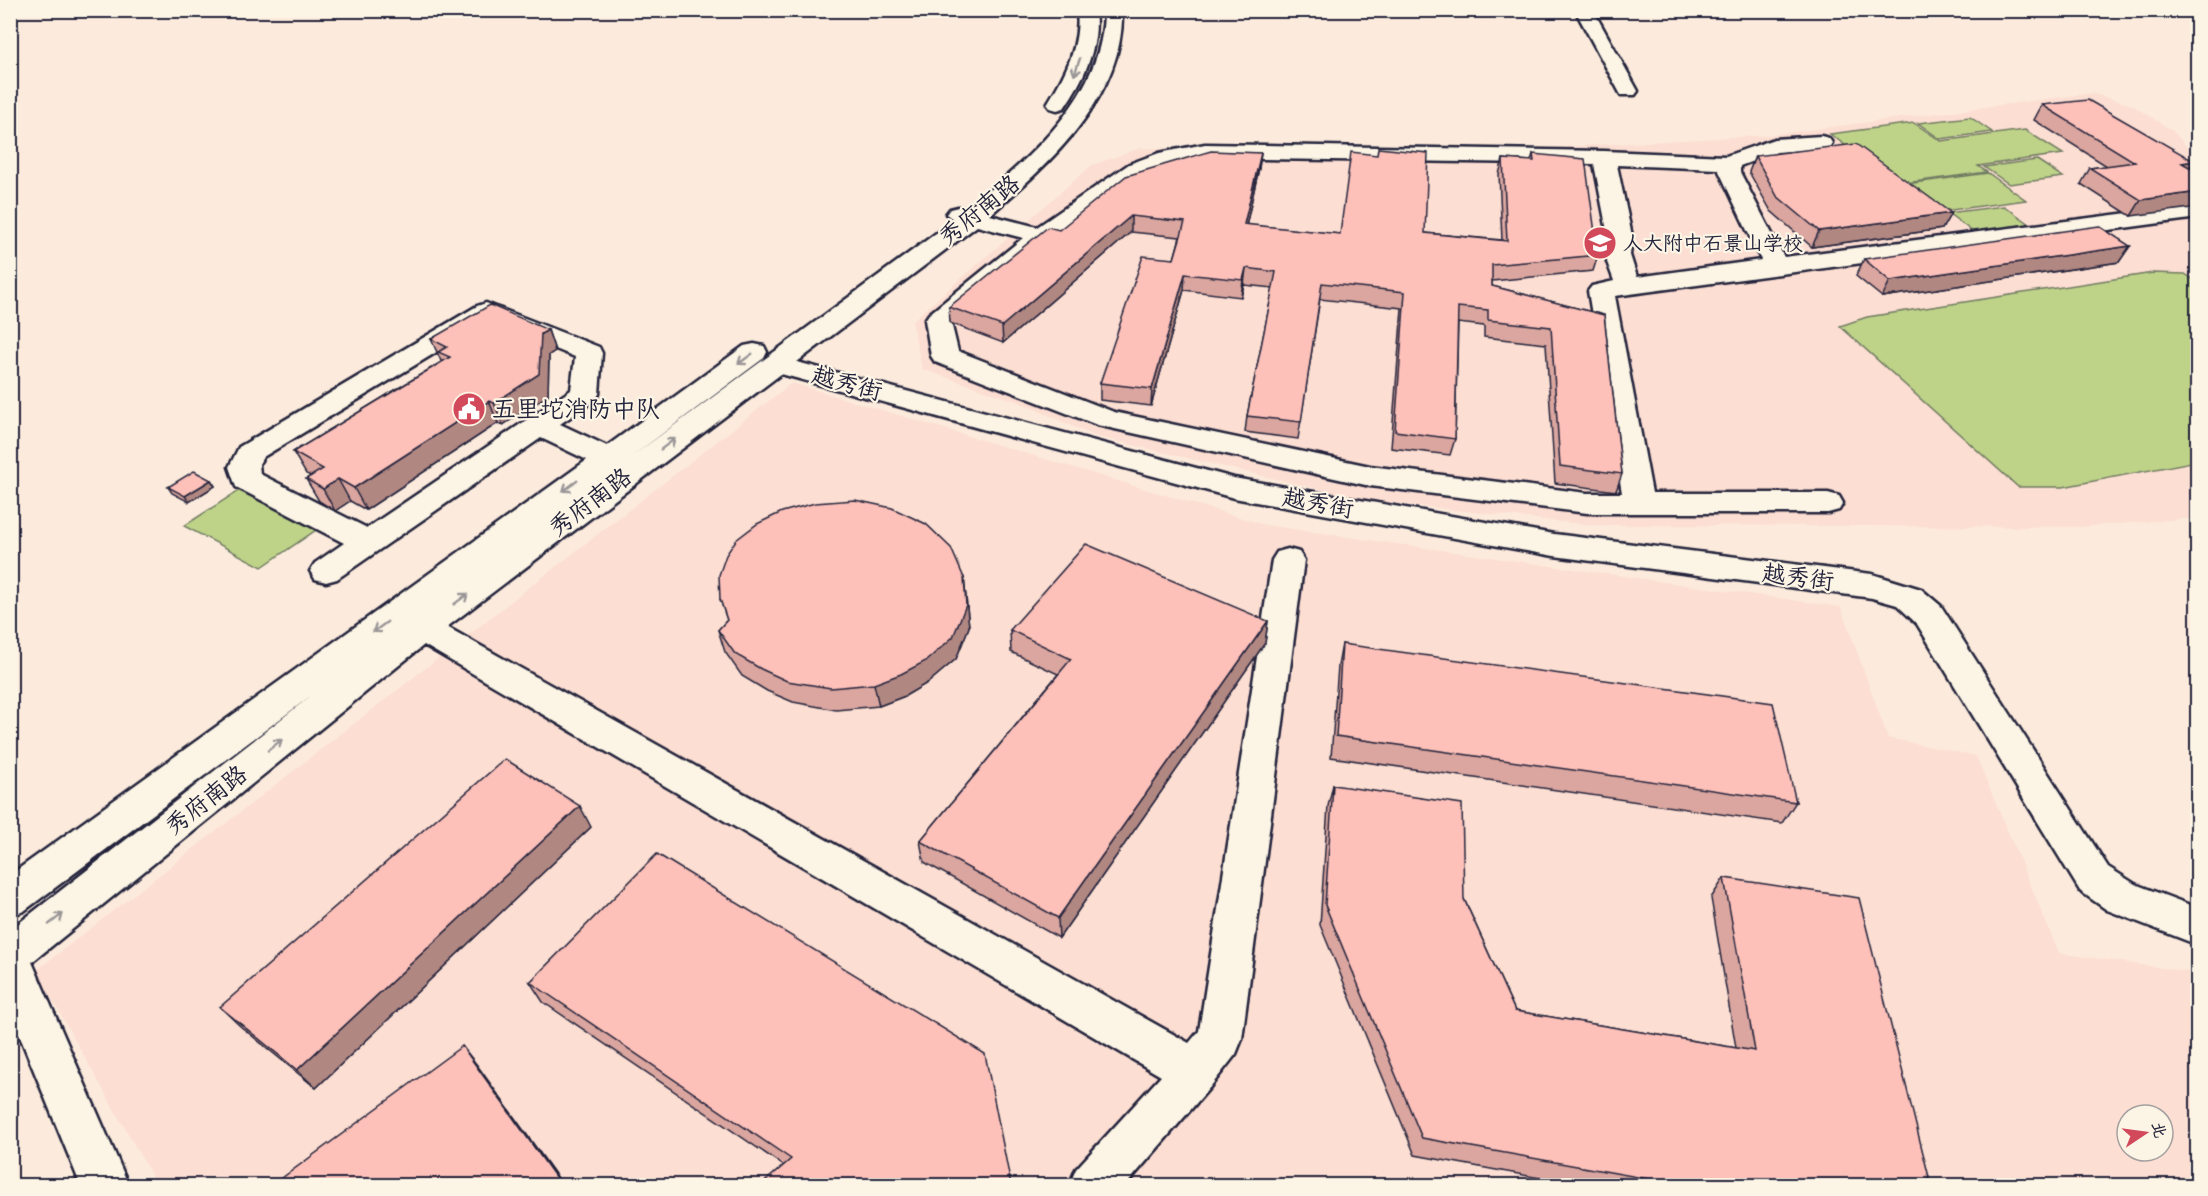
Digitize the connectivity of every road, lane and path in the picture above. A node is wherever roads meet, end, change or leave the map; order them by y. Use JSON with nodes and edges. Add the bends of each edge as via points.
{"nodes":[{"id":1,"x":1086,"y":10,"type":"edge"},
{"id":2,"x":1113,"y":10,"type":"edge"},
{"id":3,"x":1584,"y":10,"type":"edge"},
{"id":4,"x":1628,"y":91,"type":"dead end"},
{"id":5,"x":1821,"y":143,"type":"dead end"},
{"id":6,"x":1604,"y":158,"type":"junction"},
{"id":7,"x":1728,"y":163,"type":"junction"},
{"id":8,"x":2198,"y":211,"type":"edge"},
{"id":9,"x":960,"y":214,"type":"junction"},
{"id":10,"x":1041,"y":235,"type":"junction"},
{"id":11,"x":1777,"y":267,"type":"junction"},
{"id":12,"x":1630,"y":285,"type":"junction"},
{"id":13,"x":775,"y":364,"type":"junction"},
{"id":14,"x":539,"y":426,"type":"junction"},
{"id":15,"x":621,"y":464,"type":"junction"},
{"id":16,"x":1639,"y":503,"type":"junction"},
{"id":17,"x":1828,"y":503,"type":"dead end"},
{"id":18,"x":368,"y":542,"type":"junction"},
{"id":19,"x":1288,"y":560,"type":"dead end"},
{"id":20,"x":326,"y":570,"type":"dead end"},
{"id":21,"x":422,"y":628,"type":"junction"},
{"id":22,"x":10,"y":898,"type":"edge"},
{"id":23,"x":2198,"y":927,"type":"edge"},
{"id":24,"x":10,"y":957,"type":"edge"},
{"id":25,"x":1196,"y":1071,"type":"junction"},
{"id":26,"x":105,"y":1185,"type":"edge"},
{"id":27,"x":1093,"y":1185,"type":"edge"}],
"edges":[{"from":1,"to":9,"type":"street","name":"秀府南路","one_way":true,"via":[[1083,48],[1071,82],[1017,156]]},
{"from":2,"to":9,"type":"street","name":"秀府南路","via":[[1112,38],[1087,100],[1038,162]]},
{"from":3,"to":4,"type":"street"},
{"from":5,"to":7,"type":"street","via":[[1774,146]]},
{"from":6,"to":7,"type":"street"},
{"from":6,"to":10,"type":"street","via":[[1204,152],[1167,158],[1137,169]]},
{"from":6,"to":12,"type":"street","via":[[1620,236],[1617,245],[1623,278]]},
{"from":7,"to":11,"type":"street"},
{"from":8,"to":11,"type":"street"},
{"from":9,"to":10,"type":"street"},
{"from":9,"to":13,"type":"street","name":"秀府南路"},
{"from":9,"to":15,"type":"street","name":"秀府南路","one_way":true},
{"from":10,"to":16,"type":"street","via":[[938,320],[945,356],[1107,419],[1370,476],[1587,503]]},
{"from":11,"to":12,"type":"street"},
{"from":12,"to":16,"type":"street","via":[[1601,291]]},
{"from":15,"to":13,"type":"street","name":"秀府南路","one_way":true},
{"from":13,"to":23,"type":"street","name":"越秀街","via":[[1234,488],[1544,543],[1872,586],[1909,597],[1929,615],[2094,879],[2121,897]]},
{"from":14,"to":15,"type":"street"},
{"from":14,"to":18,"type":"street"},
{"from":14,"to":18,"type":"street","via":[[585,394],[589,353],[486,311],[253,450],[244,461],[247,480]]},
{"from":21,"to":15,"type":"street","name":"秀府南路","one_way":true},
{"from":15,"to":22,"type":"street","name":"秀府南路","one_way":true},
{"from":16,"to":17,"type":"street"},
{"from":18,"to":20,"type":"street"},
{"from":19,"to":25,"type":"street","via":[[1220,1039]]},
{"from":24,"to":21,"type":"street","name":"秀府南路","one_way":true},
{"from":21,"to":25,"type":"street"},
{"from":24,"to":26,"type":"street"},
{"from":25,"to":27,"type":"street"}]}
